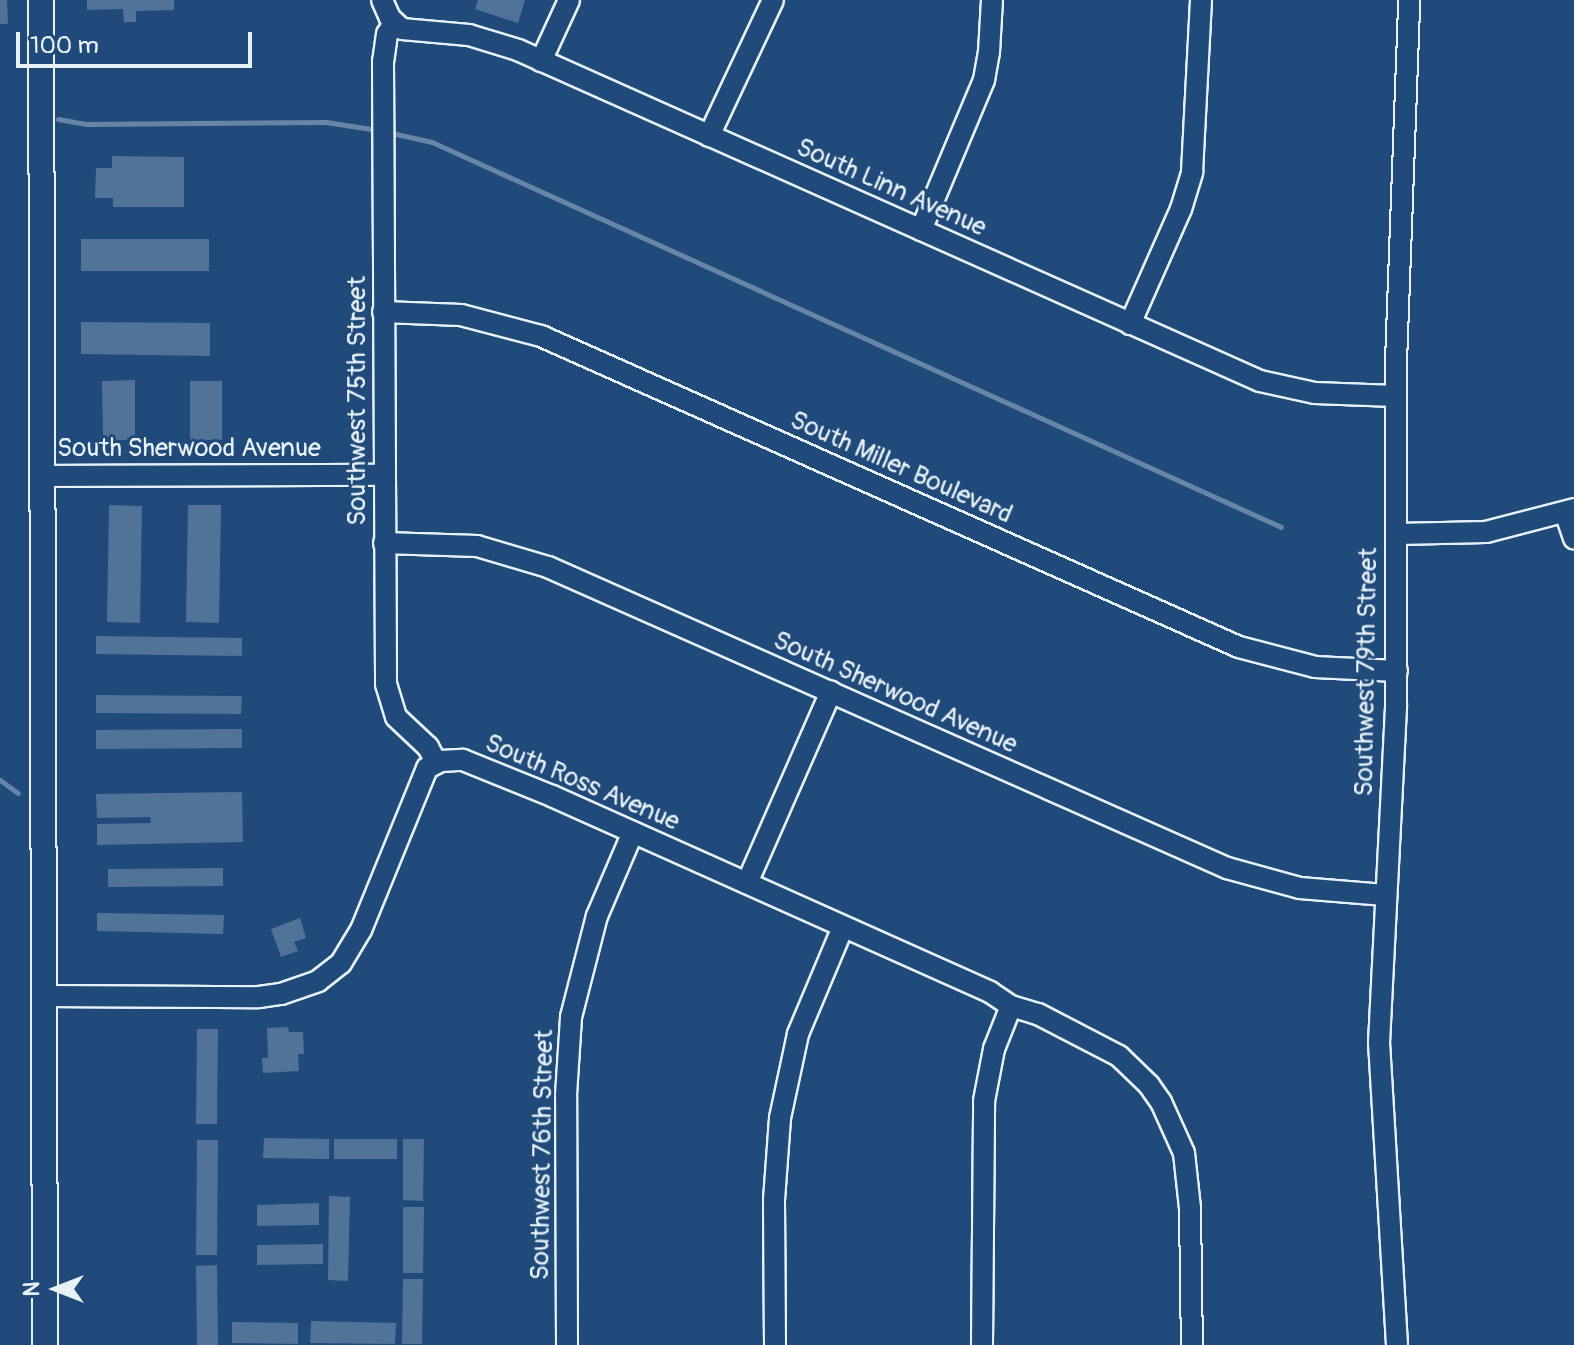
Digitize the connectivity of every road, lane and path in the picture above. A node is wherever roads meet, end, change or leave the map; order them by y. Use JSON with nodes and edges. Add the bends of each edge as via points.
{"nodes":[{"id":1,"x":41,"y":0,"type":"edge"},
{"id":2,"x":382,"y":0,"type":"edge"},
{"id":3,"x":569,"y":0,"type":"edge"},
{"id":4,"x":773,"y":0,"type":"edge"},
{"id":5,"x":992,"y":0,"type":"edge"},
{"id":6,"x":1201,"y":0,"type":"edge"},
{"id":7,"x":1409,"y":0,"type":"edge"},
{"id":8,"x":394,"y":23,"type":"junction"},
{"id":9,"x":541,"y":61,"type":"junction"},
{"id":10,"x":709,"y":136,"type":"junction"},
{"id":11,"x":921,"y":230,"type":"junction"},
{"id":12,"x":383,"y":312,"type":"junction"},
{"id":13,"x":1130,"y":324,"type":"junction"},
{"id":14,"x":1395,"y":396,"type":"junction"},
{"id":15,"x":384,"y":475,"type":"junction"},
{"id":16,"x":43,"y":476,"type":"junction"},
{"id":17,"x":1569,"y":510,"type":"edge"},
{"id":18,"x":1397,"y":534,"type":"junction"},
{"id":19,"x":1574,"y":538,"type":"edge"},
{"id":20,"x":384,"y":543,"type":"junction"},
{"id":21,"x":1397,"y":671,"type":"junction"},
{"id":22,"x":831,"y":692,"type":"junction"},
{"id":23,"x":436,"y":762,"type":"junction"},
{"id":24,"x":633,"y":832,"type":"junction"},
{"id":25,"x":747,"y":883,"type":"junction"},
{"id":26,"x":1385,"y":895,"type":"junction"},
{"id":27,"x":843,"y":927,"type":"junction"},
{"id":28,"x":44,"y":996,"type":"junction"},
{"id":29,"x":1011,"y":1006,"type":"junction"},
{"id":30,"x":45,"y":1345,"type":"edge"},
{"id":31,"x":567,"y":1345,"type":"edge"},
{"id":32,"x":775,"y":1345,"type":"edge"},
{"id":33,"x":982,"y":1345,"type":"edge"},
{"id":34,"x":1192,"y":1345,"type":"edge"},
{"id":35,"x":1397,"y":1345,"type":"edge"}],
"edges":[{"from":1,"to":16,"type":"main road"},
{"from":2,"to":8,"type":"street"},
{"from":3,"to":9,"type":"street"},
{"from":4,"to":10,"type":"street"},
{"from":5,"to":11,"type":"street","via":[[984,80]]},
{"from":6,"to":13,"type":"street","via":[[1192,172]]},
{"from":7,"to":14,"type":"street","name":"Southwest 79th Street"},
{"from":8,"to":9,"type":"street","name":"South Linn Avenue","via":[[406,30],[485,38]]},
{"from":8,"to":12,"type":"street","name":"Southwest 75th Street","via":[[383,52]]},
{"from":9,"to":10,"type":"street","name":"South Linn Avenue"},
{"from":10,"to":11,"type":"street","name":"South Linn Avenue"},
{"from":11,"to":13,"type":"street","name":"South Linn Avenue"},
{"from":12,"to":15,"type":"street","name":"Southwest 75th Street"},
{"from":12,"to":21,"type":"street","name":"South Miller Boulevard","via":[[461,315],[541,336],[1239,647],[1315,667]]},
{"from":13,"to":14,"type":"street","name":"South Linn Avenue","via":[[1276,386]]},
{"from":14,"to":18,"type":"street","name":"Southwest 79th Street"},
{"from":15,"to":16,"type":"street","name":"South Sherwood Avenue"},
{"from":15,"to":20,"type":"street","name":"Southwest 75th Street"},
{"from":16,"to":28,"type":"main road"},
{"from":17,"to":18,"type":"street","via":[[1486,532]]},
{"from":17,"to":19,"type":"street"},
{"from":18,"to":21,"type":"street","name":"Southwest 79th Street"},
{"from":20,"to":22,"type":"street","name":"South Sherwood Avenue","via":[[477,546],[548,567]]},
{"from":20,"to":23,"type":"street","name":"Southwest 75th Street","via":[[388,696],[403,727],[428,747]]},
{"from":21,"to":26,"type":"street","name":"Southwest 79th Street"},
{"from":22,"to":25,"type":"street"},
{"from":22,"to":26,"type":"street","name":"South Sherwood Avenue","via":[[1227,868],[1300,888]]},
{"from":23,"to":24,"type":"street","name":"South Ross Avenue","via":[[463,760]]},
{"from":23,"to":28,"type":"street","via":[[422,779],[354,943],[341,963],[318,981],[259,997]]},
{"from":24,"to":25,"type":"street","name":"South Ross Avenue"},
{"from":24,"to":31,"type":"street","name":"Southwest 76th Street","via":[[597,916],[571,1017],[566,1095]]},
{"from":25,"to":27,"type":"street","name":"South Ross Avenue"},
{"from":26,"to":35,"type":"street","name":"Southwest 79th Street","via":[[1379,1043]]},
{"from":27,"to":29,"type":"street","name":"South Ross Avenue"},
{"from":27,"to":32,"type":"street","via":[[802,1022],[784,1090],[775,1165]]},
{"from":28,"to":30,"type":"main road"},
{"from":29,"to":33,"type":"street","via":[[994,1049],[984,1101]]},
{"from":29,"to":34,"type":"street","name":"South Ross Avenue","via":[[1038,1014],[1119,1056],[1149,1085],[1169,1117],[1188,1177]]}]}
